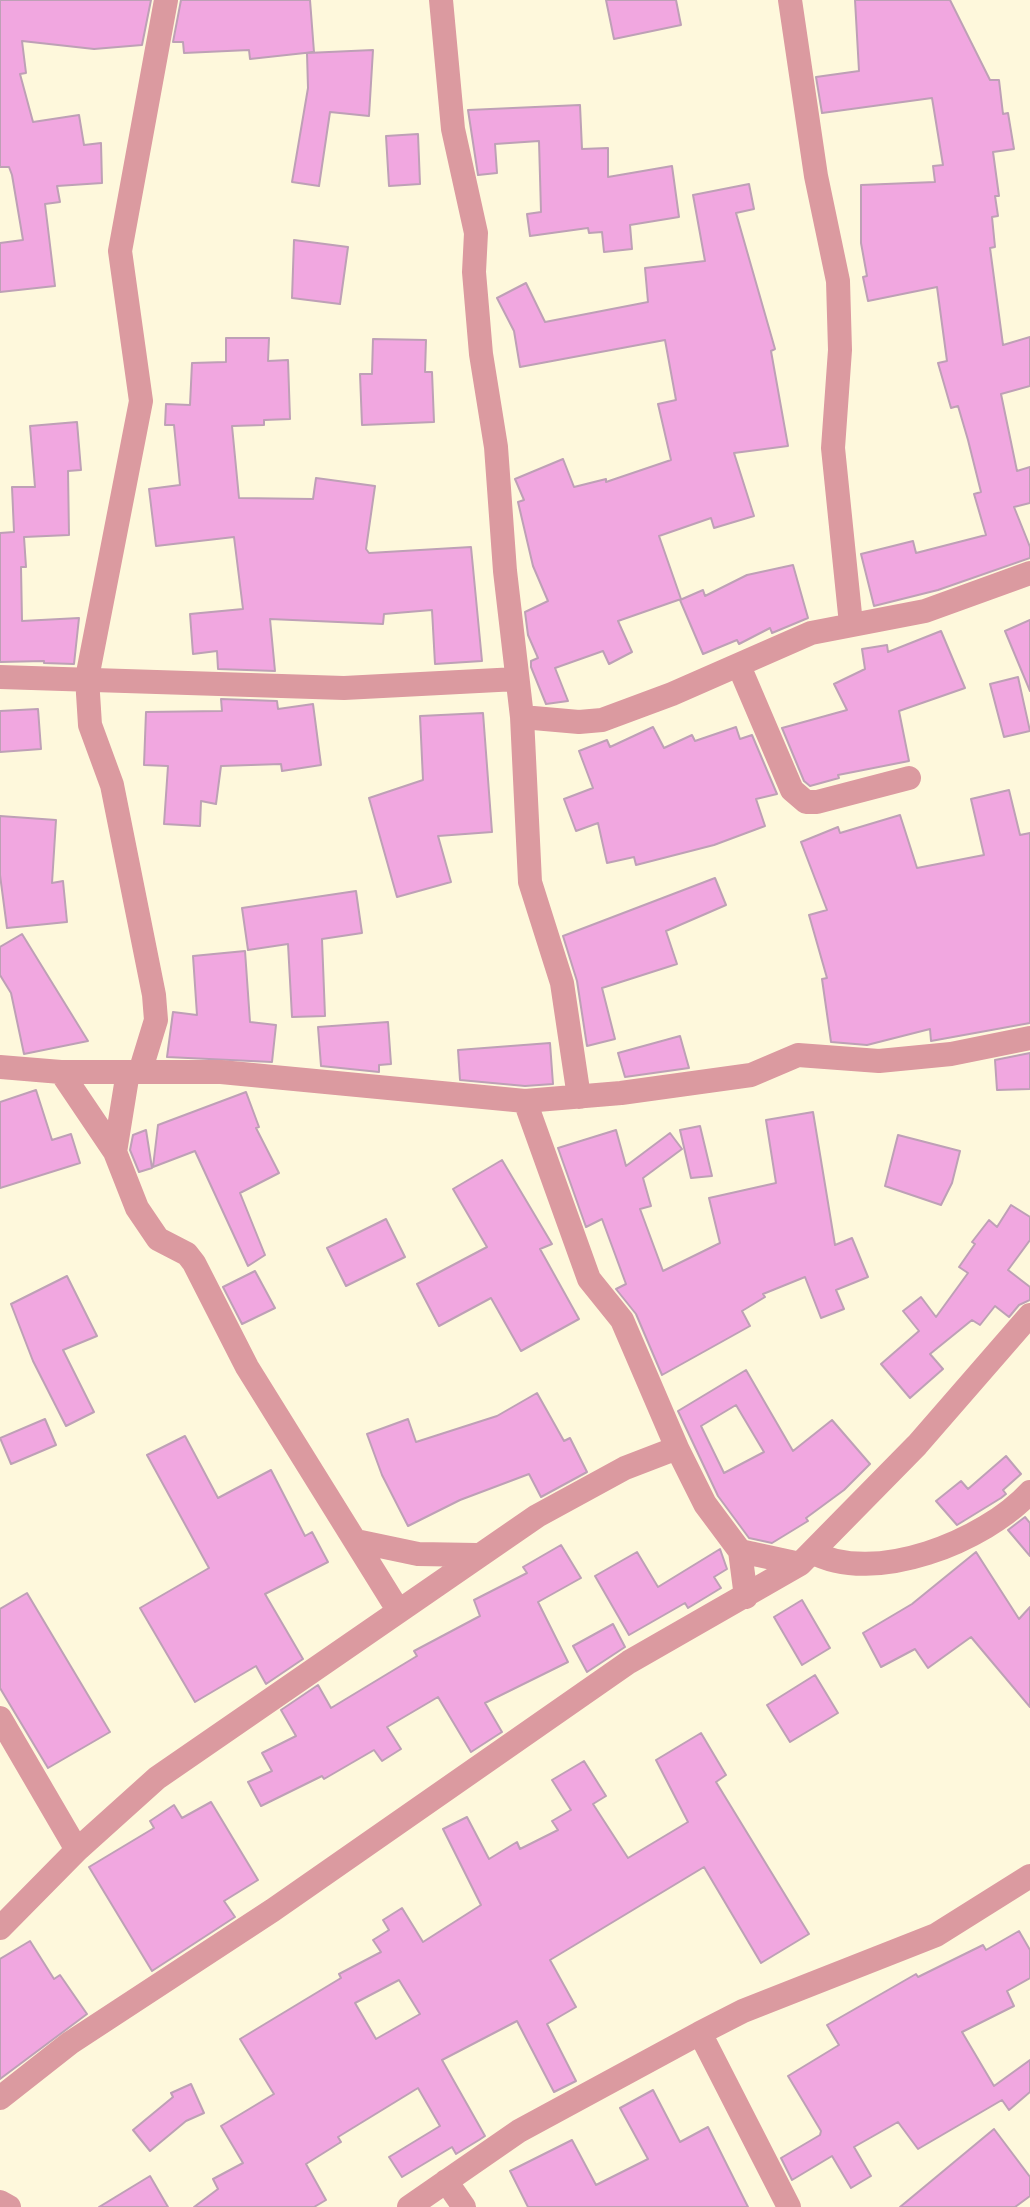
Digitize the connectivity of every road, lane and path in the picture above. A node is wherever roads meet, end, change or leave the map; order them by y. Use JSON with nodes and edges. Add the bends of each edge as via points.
{"nodes":[{"id":1,"x":166,"y":0,"type":"edge"},
{"id":2,"x":441,"y":0,"type":"edge"},
{"id":3,"x":790,"y":0,"type":"edge"},
{"id":4,"x":1030,"y":573,"type":"edge"},
{"id":5,"x":851,"y":624,"type":"junction"},
{"id":6,"x":739,"y":666,"type":"junction"},
{"id":7,"x":0,"y":677,"type":"edge"},
{"id":8,"x":87,"y":678,"type":"junction"},
{"id":9,"x":517,"y":679,"type":"junction"},
{"id":10,"x":522,"y":717,"type":"junction"},
{"id":11,"x":909,"y":778,"type":"dead end"},
{"id":12,"x":1030,"y":1038,"type":"edge"},
{"id":13,"x":0,"y":1067,"type":"edge"},
{"id":14,"x":61,"y":1072,"type":"junction"},
{"id":15,"x":134,"y":1072,"type":"junction"},
{"id":16,"x":579,"y":1097,"type":"junction"},
{"id":17,"x":525,"y":1101,"type":"junction"},
{"id":18,"x":115,"y":1152,"type":"junction"},
{"id":19,"x":1030,"y":1315,"type":"edge"},
{"id":20,"x":677,"y":1448,"type":"junction"},
{"id":21,"x":1030,"y":1492,"type":"edge"},
{"id":22,"x":356,"y":1541,"type":"junction"},
{"id":23,"x":740,"y":1551,"type":"junction"},
{"id":24,"x":477,"y":1555,"type":"junction"},
{"id":25,"x":806,"y":1558,"type":"junction"},
{"id":26,"x":746,"y":1597,"type":"junction"},
{"id":27,"x":398,"y":1610,"type":"junction"},
{"id":28,"x":0,"y":1718,"type":"edge"},
{"id":29,"x":77,"y":1850,"type":"junction"},
{"id":30,"x":1030,"y":1876,"type":"edge"},
{"id":31,"x":0,"y":1928,"type":"edge"},
{"id":32,"x":700,"y":2033,"type":"junction"},
{"id":33,"x":0,"y":2098,"type":"edge"},
{"id":34,"x":446,"y":2181,"type":"junction"},
{"id":35,"x":0,"y":2202,"type":"edge"},
{"id":36,"x":9,"y":2207,"type":"edge"},
{"id":37,"x":409,"y":2207,"type":"edge"},
{"id":38,"x":464,"y":2207,"type":"edge"},
{"id":39,"x":789,"y":2207,"type":"edge"}],
"edges":[{"from":1,"to":8,"type":"street","via":[[120,251],[141,401]]},
{"from":2,"to":9,"type":"street","via":[[453,129],[476,233],[478,327],[496,447]]},
{"from":3,"to":5,"type":"street","via":[[816,176],[838,281],[840,350],[833,448]]},
{"from":4,"to":5,"type":"street","via":[[925,611]]},
{"from":5,"to":6,"type":"street","via":[[811,633]]},
{"from":6,"to":10,"type":"street","via":[[602,720]]},
{"from":6,"to":11,"type":"street","via":[[798,797],[817,802]]},
{"from":7,"to":8,"type":"street"},
{"from":8,"to":9,"type":"street","via":[[344,688]]},
{"from":8,"to":15,"type":"street","via":[[90,725],[112,785],[154,995],[152,1040]]},
{"from":9,"to":10,"type":"street"},
{"from":10,"to":16,"type":"street","via":[[530,882],[562,983]]},
{"from":12,"to":16,"type":"street","via":[[879,1061],[798,1055],[751,1075]]},
{"from":13,"to":14,"type":"street"},
{"from":14,"to":15,"type":"street"},
{"from":14,"to":18,"type":"street"},
{"from":15,"to":17,"type":"street","via":[[221,1072]]},
{"from":15,"to":18,"type":"street"},
{"from":16,"to":17,"type":"street"},
{"from":17,"to":20,"type":"street","via":[[589,1279],[622,1320]]},
{"from":18,"to":22,"type":"street","via":[[137,1208],[158,1239],[194,1263],[247,1367]]},
{"from":19,"to":25,"type":"street","via":[[917,1445]]},
{"from":20,"to":23,"type":"street","via":[[705,1504]]},
{"from":20,"to":24,"type":"street","via":[[625,1468]]},
{"from":21,"to":25,"type":"street","via":[[997,1517],[926,1555],[862,1564]]},
{"from":22,"to":24,"type":"street","via":[[418,1554]]},
{"from":22,"to":27,"type":"street"},
{"from":23,"to":25,"type":"street"},
{"from":23,"to":26,"type":"street"},
{"from":24,"to":27,"type":"street"},
{"from":25,"to":26,"type":"street"},
{"from":26,"to":33,"type":"street","via":[[629,1662],[273,1910],[70,2043]]},
{"from":27,"to":29,"type":"street","via":[[157,1778]]},
{"from":28,"to":29,"type":"street"},
{"from":29,"to":31,"type":"street"},
{"from":30,"to":32,"type":"street","via":[[936,1935]]},
{"from":32,"to":34,"type":"street","via":[[519,2131]]},
{"from":32,"to":39,"type":"street"},
{"from":34,"to":37,"type":"street"},
{"from":34,"to":38,"type":"street"},
{"from":35,"to":36,"type":"street"}]}
